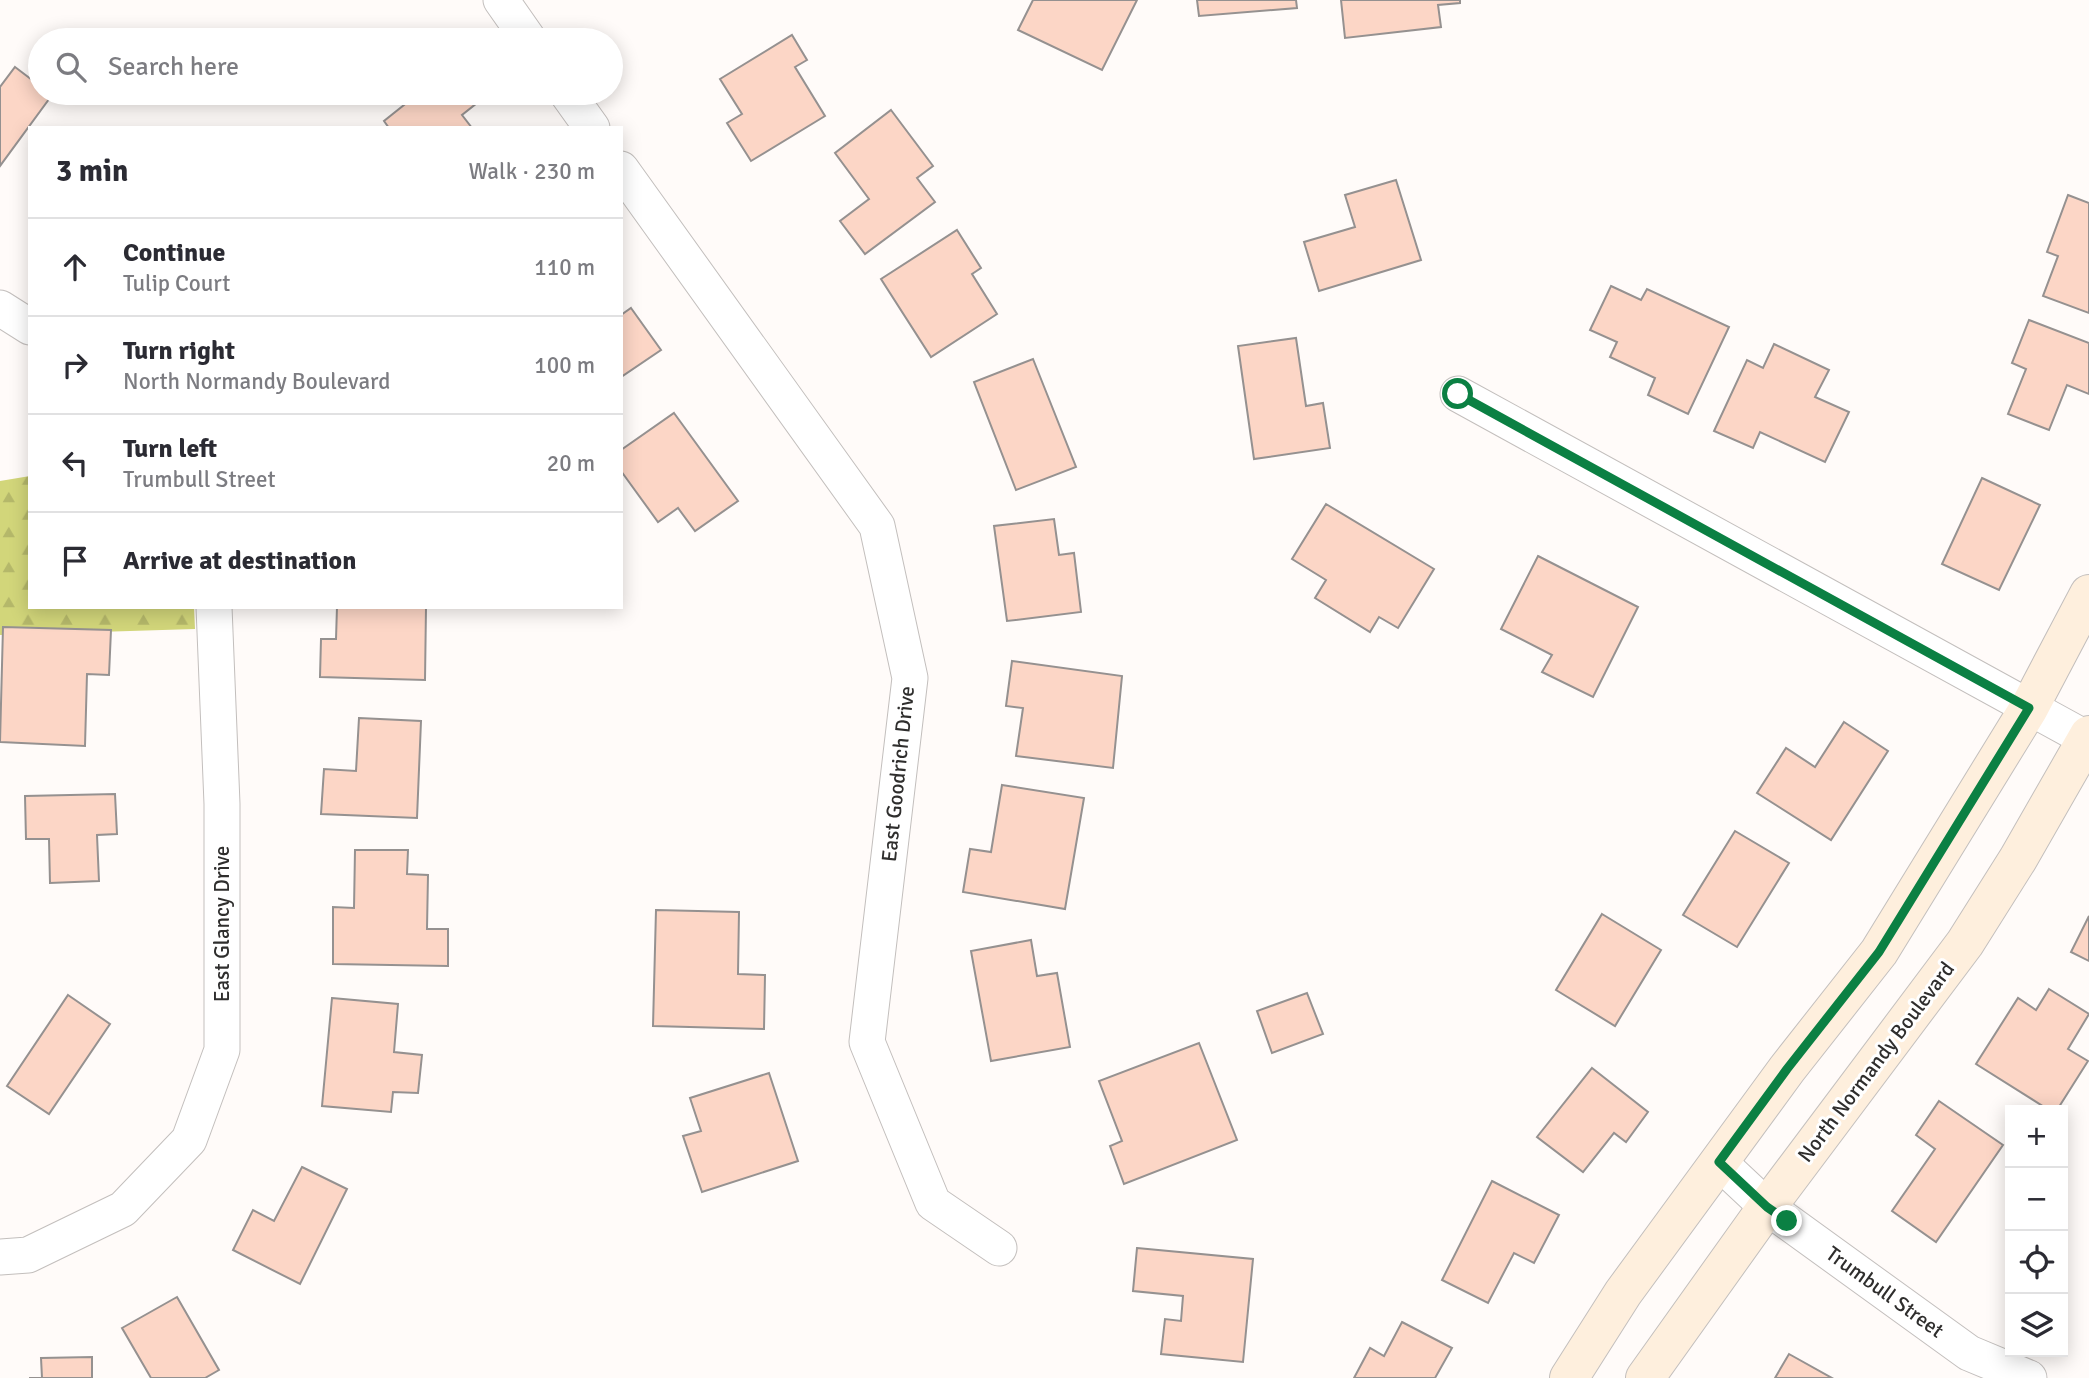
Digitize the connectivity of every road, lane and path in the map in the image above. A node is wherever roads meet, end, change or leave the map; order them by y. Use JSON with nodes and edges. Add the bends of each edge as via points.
{"nodes":[{"id":1,"x":500,"y":0,"type":"edge"},
{"id":2,"x":520,"y":28,"type":"edge"},
{"id":3,"x":576,"y":105,"type":"edge"},
{"id":4,"x":591,"y":126,"type":"edge"},
{"id":5,"x":623,"y":172,"type":"edge"},
{"id":6,"x":0,"y":308,"type":"edge"},
{"id":7,"x":28,"y":326,"type":"edge"},
{"id":8,"x":1458,"y":394,"type":"dead end"},
{"id":9,"x":2089,"y":594,"type":"edge"},
{"id":10,"x":214,"y":609,"type":"edge"},
{"id":11,"x":2029,"y":708,"type":"junction"},
{"id":12,"x":2088,"y":738,"type":"edge"},
{"id":13,"x":1719,"y":1162,"type":"junction"},
{"id":14,"x":1767,"y":1207,"type":"junction"},
{"id":15,"x":999,"y":1248,"type":"dead end"},
{"id":16,"x":0,"y":1257,"type":"edge"},
{"id":17,"x":1569,"y":1378,"type":"edge"},
{"id":18,"x":1645,"y":1378,"type":"edge"},
{"id":19,"x":2029,"y":1378,"type":"edge"}],
"edges":[{"from":1,"to":2,"type":"street"},
{"from":3,"to":4,"type":"street"},
{"from":5,"to":15,"type":"street","name":"East Goodrich Drive","via":[[877,526],[910,678],[867,1042],[933,1203]]},
{"from":6,"to":7,"type":"street"},
{"from":8,"to":11,"type":"street"},
{"from":9,"to":11,"type":"street"},
{"from":10,"to":16,"type":"street","name":"East Glancy Drive","via":[[222,804],[222,1051],[189,1140],[123,1209],[28,1255]]},
{"from":11,"to":12,"type":"street"},
{"from":11,"to":13,"type":"street","via":[[1879,952]]},
{"from":12,"to":14,"type":"street","name":"North Normandy Boulevard","via":[[1965,943]]},
{"from":13,"to":14,"type":"street","name":"Trumbull Street"},
{"from":13,"to":17,"type":"street","via":[[1623,1293]]},
{"from":14,"to":18,"type":"street","name":"North Normandy Boulevard"},
{"from":14,"to":19,"type":"street","name":"Trumbull Street","via":[[1969,1353]]}]}
